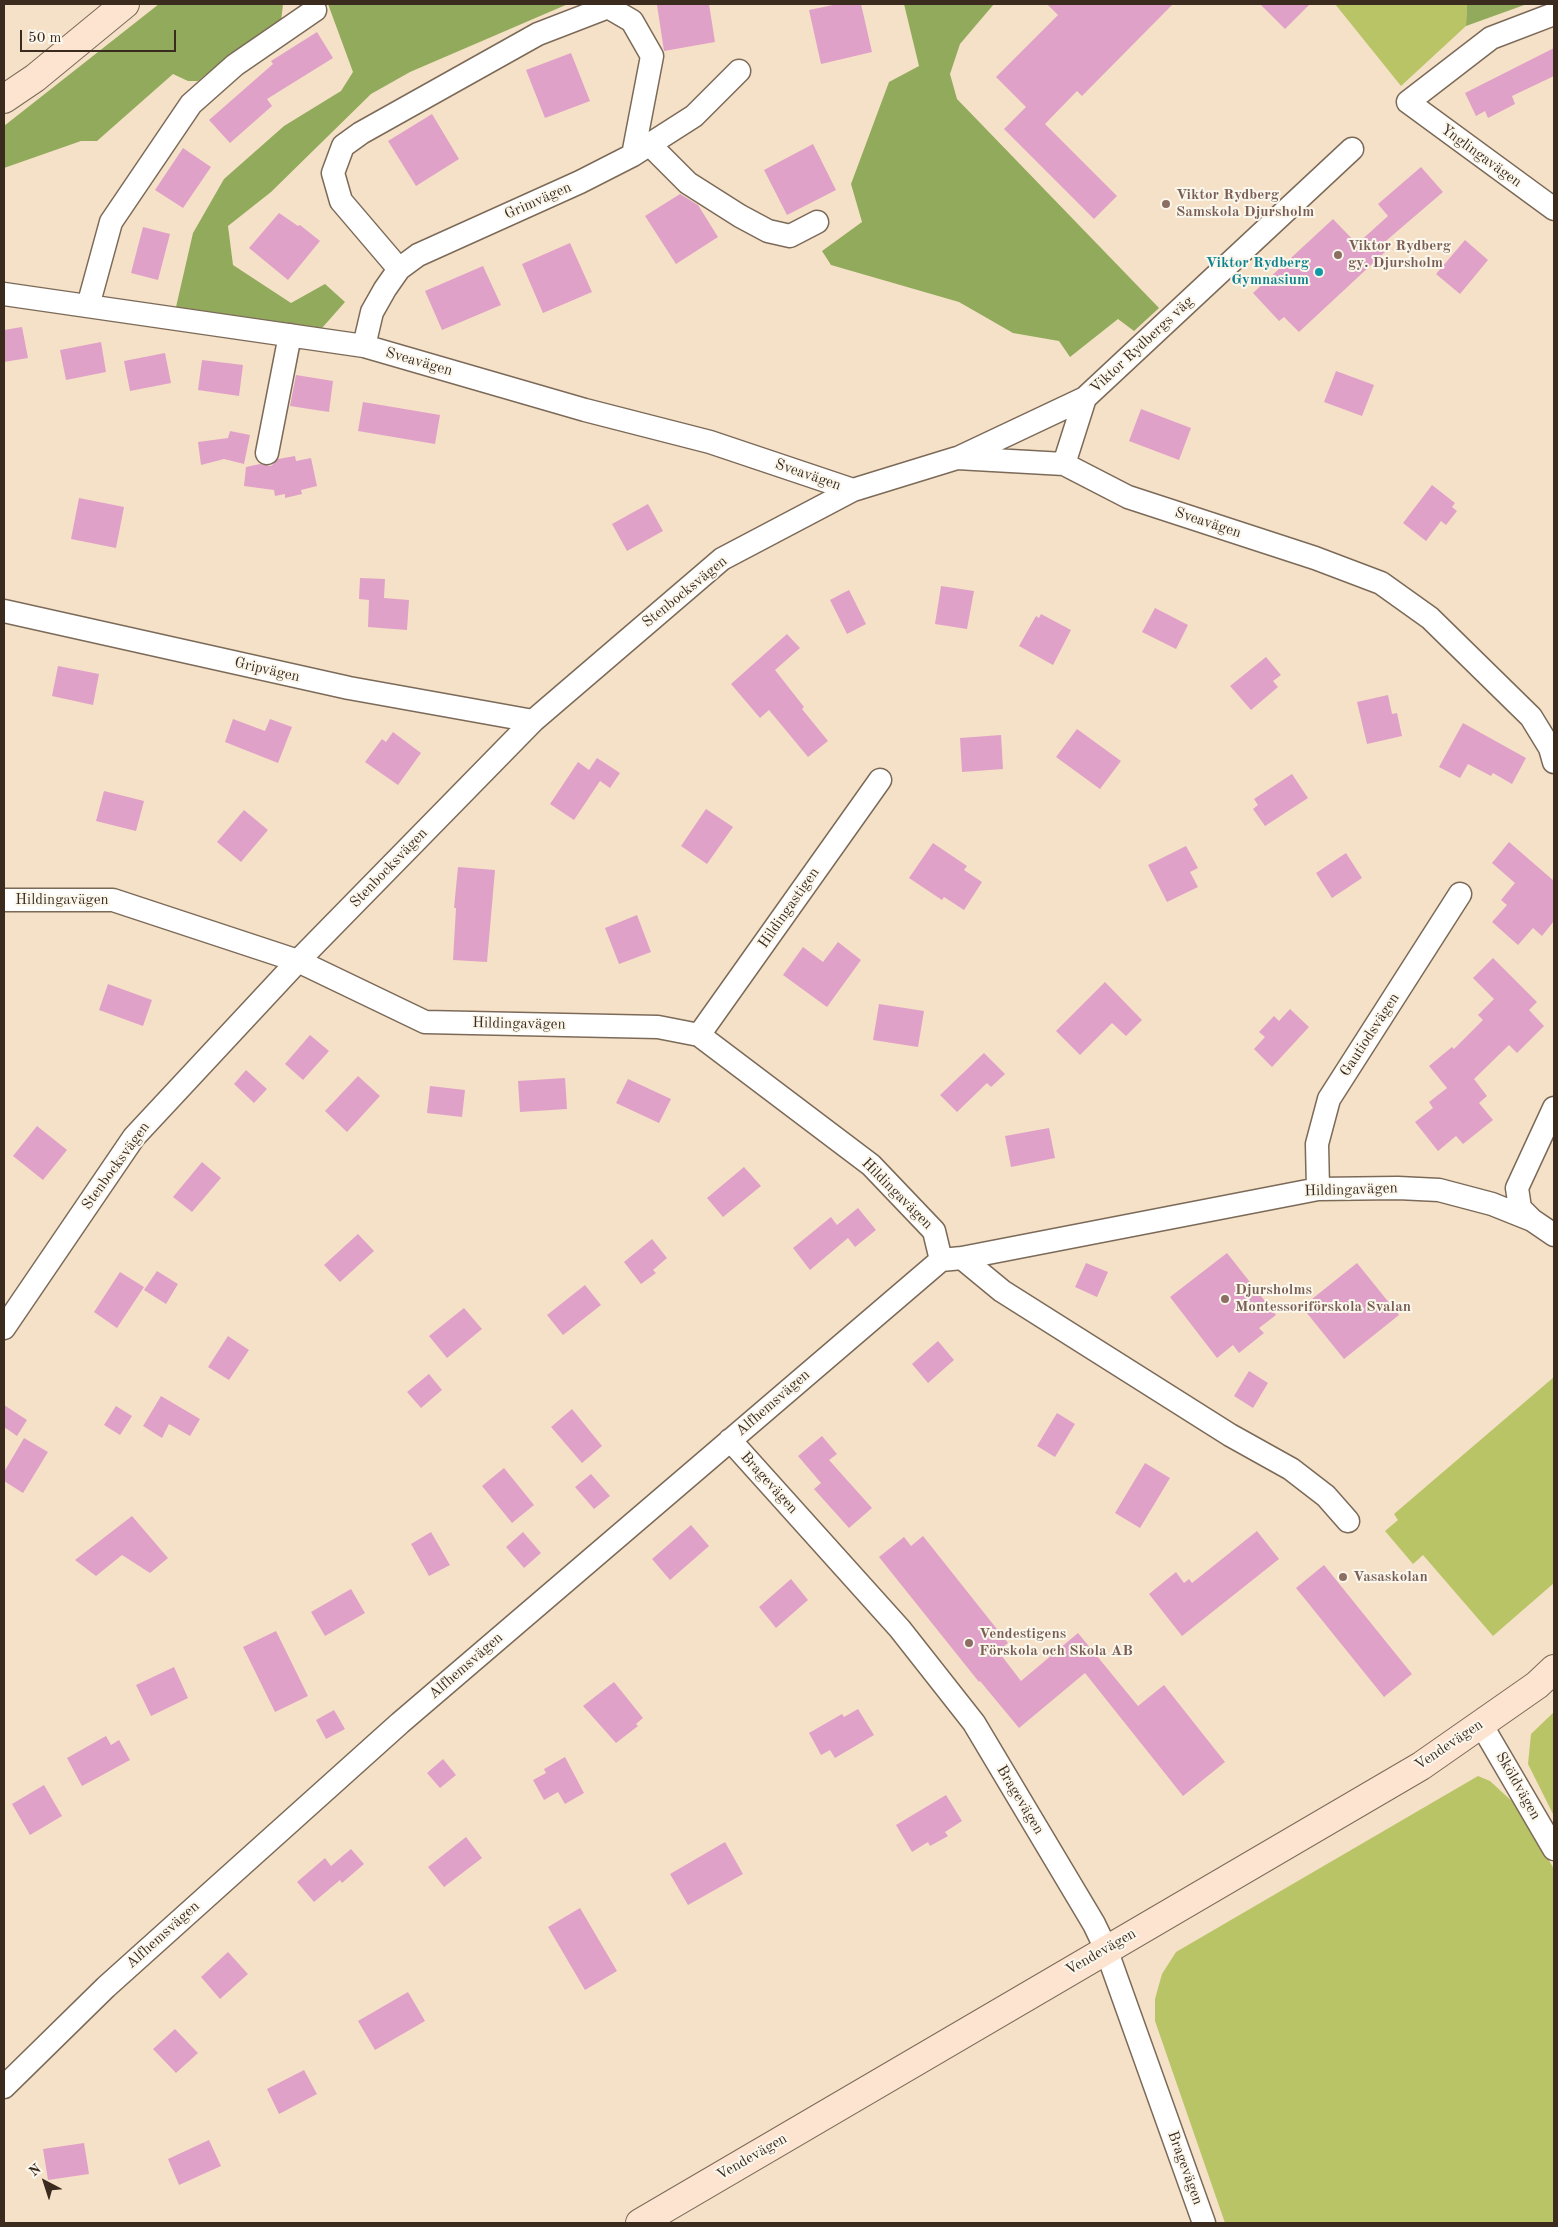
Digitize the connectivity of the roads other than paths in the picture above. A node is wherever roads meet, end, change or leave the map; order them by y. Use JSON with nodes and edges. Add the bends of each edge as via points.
{"nodes":[{"id":1,"x":125,"y":4,"type":"edge"},
{"id":2,"x":315,"y":10,"type":"dead end"},
{"id":3,"x":1554,"y":14,"type":"edge"},
{"id":4,"x":739,"y":70,"type":"dead end"},
{"id":5,"x":4,"y":99,"type":"edge"},
{"id":6,"x":641,"y":149,"type":"junction"},
{"id":7,"x":1352,"y":149,"type":"dead end"},
{"id":8,"x":1554,"y":209,"type":"edge"},
{"id":9,"x":817,"y":222,"type":"dead end"},
{"id":10,"x":399,"y":269,"type":"junction"},
{"id":11,"x":4,"y":294,"type":"edge"},
{"id":12,"x":88,"y":306,"type":"junction"},
{"id":13,"x":290,"y":335,"type":"junction"},
{"id":14,"x":364,"y":346,"type":"junction"},
{"id":15,"x":1085,"y":398,"type":"junction"},
{"id":16,"x":267,"y":453,"type":"dead end"},
{"id":17,"x":958,"y":458,"type":"junction"},
{"id":18,"x":1064,"y":464,"type":"junction"},
{"id":19,"x":853,"y":490,"type":"junction"},
{"id":20,"x":4,"y":611,"type":"edge"},
{"id":21,"x":533,"y":721,"type":"junction"},
{"id":22,"x":1554,"y":762,"type":"edge"},
{"id":23,"x":880,"y":780,"type":"dead end"},
{"id":24,"x":1460,"y":894,"type":"dead end"},
{"id":25,"x":4,"y":900,"type":"edge"},
{"id":26,"x":298,"y":961,"type":"junction"},
{"id":27,"x":699,"y":1036,"type":"junction"},
{"id":28,"x":1554,"y":1108,"type":"edge"},
{"id":29,"x":1318,"y":1189,"type":"junction"},
{"id":30,"x":1532,"y":1220,"type":"junction"},
{"id":31,"x":1554,"y":1235,"type":"edge"},
{"id":32,"x":951,"y":1259,"type":"junction"},
{"id":33,"x":4,"y":1328,"type":"edge"},
{"id":34,"x":730,"y":1440,"type":"junction"},
{"id":35,"x":1348,"y":1521,"type":"dead end"},
{"id":36,"x":1554,"y":1669,"type":"edge"},
{"id":37,"x":1481,"y":1724,"type":"junction"},
{"id":38,"x":1554,"y":1849,"type":"edge"},
{"id":39,"x":1106,"y":1949,"type":"junction"},
{"id":40,"x":4,"y":2087,"type":"edge"},
{"id":41,"x":640,"y":2223,"type":"edge"},
{"id":42,"x":1204,"y":2223,"type":"edge"}],
"edges":[{"from":1,"to":5,"type":"street","via":[[35,78]]},
{"from":2,"to":12,"type":"street","via":[[235,65],[191,104],[111,222]]},
{"from":3,"to":8,"type":"street","name":"Ynglingavägen","via":[[1492,38],[1408,102]]},
{"from":4,"to":6,"type":"street","name":"Grimvägen","via":[[694,116]]},
{"from":6,"to":9,"type":"street","via":[[688,183],[768,231],[790,236]]},
{"from":6,"to":10,"type":"street","name":"Grimvägen","via":[[580,182],[418,255]]},
{"from":6,"to":10,"type":"street","via":[[652,56],[632,21],[608,7],[538,34],[343,146],[333,173],[341,201]]},
{"from":7,"to":15,"type":"street","name":"Viktor Rydbergs väg"},
{"from":10,"to":14,"type":"street","name":"Grimvägen","via":[[372,312]]},
{"from":11,"to":12,"type":"street","name":"Sveavägen"},
{"from":12,"to":13,"type":"street","name":"Sveavägen"},
{"from":13,"to":14,"type":"street","name":"Sveavägen"},
{"from":13,"to":16,"type":"street"},
{"from":14,"to":19,"type":"street","name":"Sveavägen","via":[[585,410],[710,442]]},
{"from":15,"to":17,"type":"street","name":"Viktor Rydbergs väg"},
{"from":15,"to":18,"type":"street","name":"Viktor Rydbergs väg"},
{"from":17,"to":18,"type":"street","name":"Sveavägen"},
{"from":17,"to":19,"type":"street","name":"Sveavägen"},
{"from":18,"to":22,"type":"street","name":"Sveavägen","via":[[1128,497],[1381,583],[1430,618],[1531,717],[1550,748]]},
{"from":19,"to":21,"type":"street","name":"Stenbocksvägen","via":[[722,559]]},
{"from":20,"to":21,"type":"street","name":"Gripvägen","via":[[349,688]]},
{"from":21,"to":26,"type":"street","name":"Stenbocksvägen"},
{"from":23,"to":27,"type":"street","name":"Hildingastigen"},
{"from":24,"to":29,"type":"street","name":"Gautiodsvägen","via":[[1329,1099],[1317,1144]]},
{"from":25,"to":26,"type":"street","name":"Hildingavägen","via":[[113,900]]},
{"from":26,"to":27,"type":"street","name":"Hildingavägen","via":[[425,1022],[658,1028]]},
{"from":26,"to":33,"type":"street","name":"Stenbocksvägen","via":[[134,1137]]},
{"from":27,"to":32,"type":"street","name":"Hildingavägen","via":[[871,1165],[934,1230]]},
{"from":28,"to":30,"type":"street","via":[[1517,1188],[1520,1208]]},
{"from":29,"to":30,"type":"street","name":"Hildingavägen","via":[[1439,1190],[1492,1204]]},
{"from":29,"to":32,"type":"street","name":"Hildingavägen"},
{"from":30,"to":31,"type":"street"},
{"from":32,"to":34,"type":"street","name":"Alfhemsvägen"},
{"from":32,"to":35,"type":"street","via":[[1230,1436],[1291,1470],[1326,1496]]},
{"from":34,"to":39,"type":"street","name":"Bragevägen","via":[[900,1629],[974,1724]]},
{"from":34,"to":40,"type":"street","name":"Alfhemsvägen","via":[[392,1730],[106,1987]]},
{"from":36,"to":37,"type":"street","name":"Vendevägen","via":[[1537,1685]]},
{"from":37,"to":38,"type":"street","name":"Sköldvägen"},
{"from":37,"to":39,"type":"street","name":"Vendevägen","via":[[1421,1766]]},
{"from":39,"to":41,"type":"street","name":"Vendevägen"},
{"from":39,"to":42,"type":"street","name":"Bragevägen"}]}
